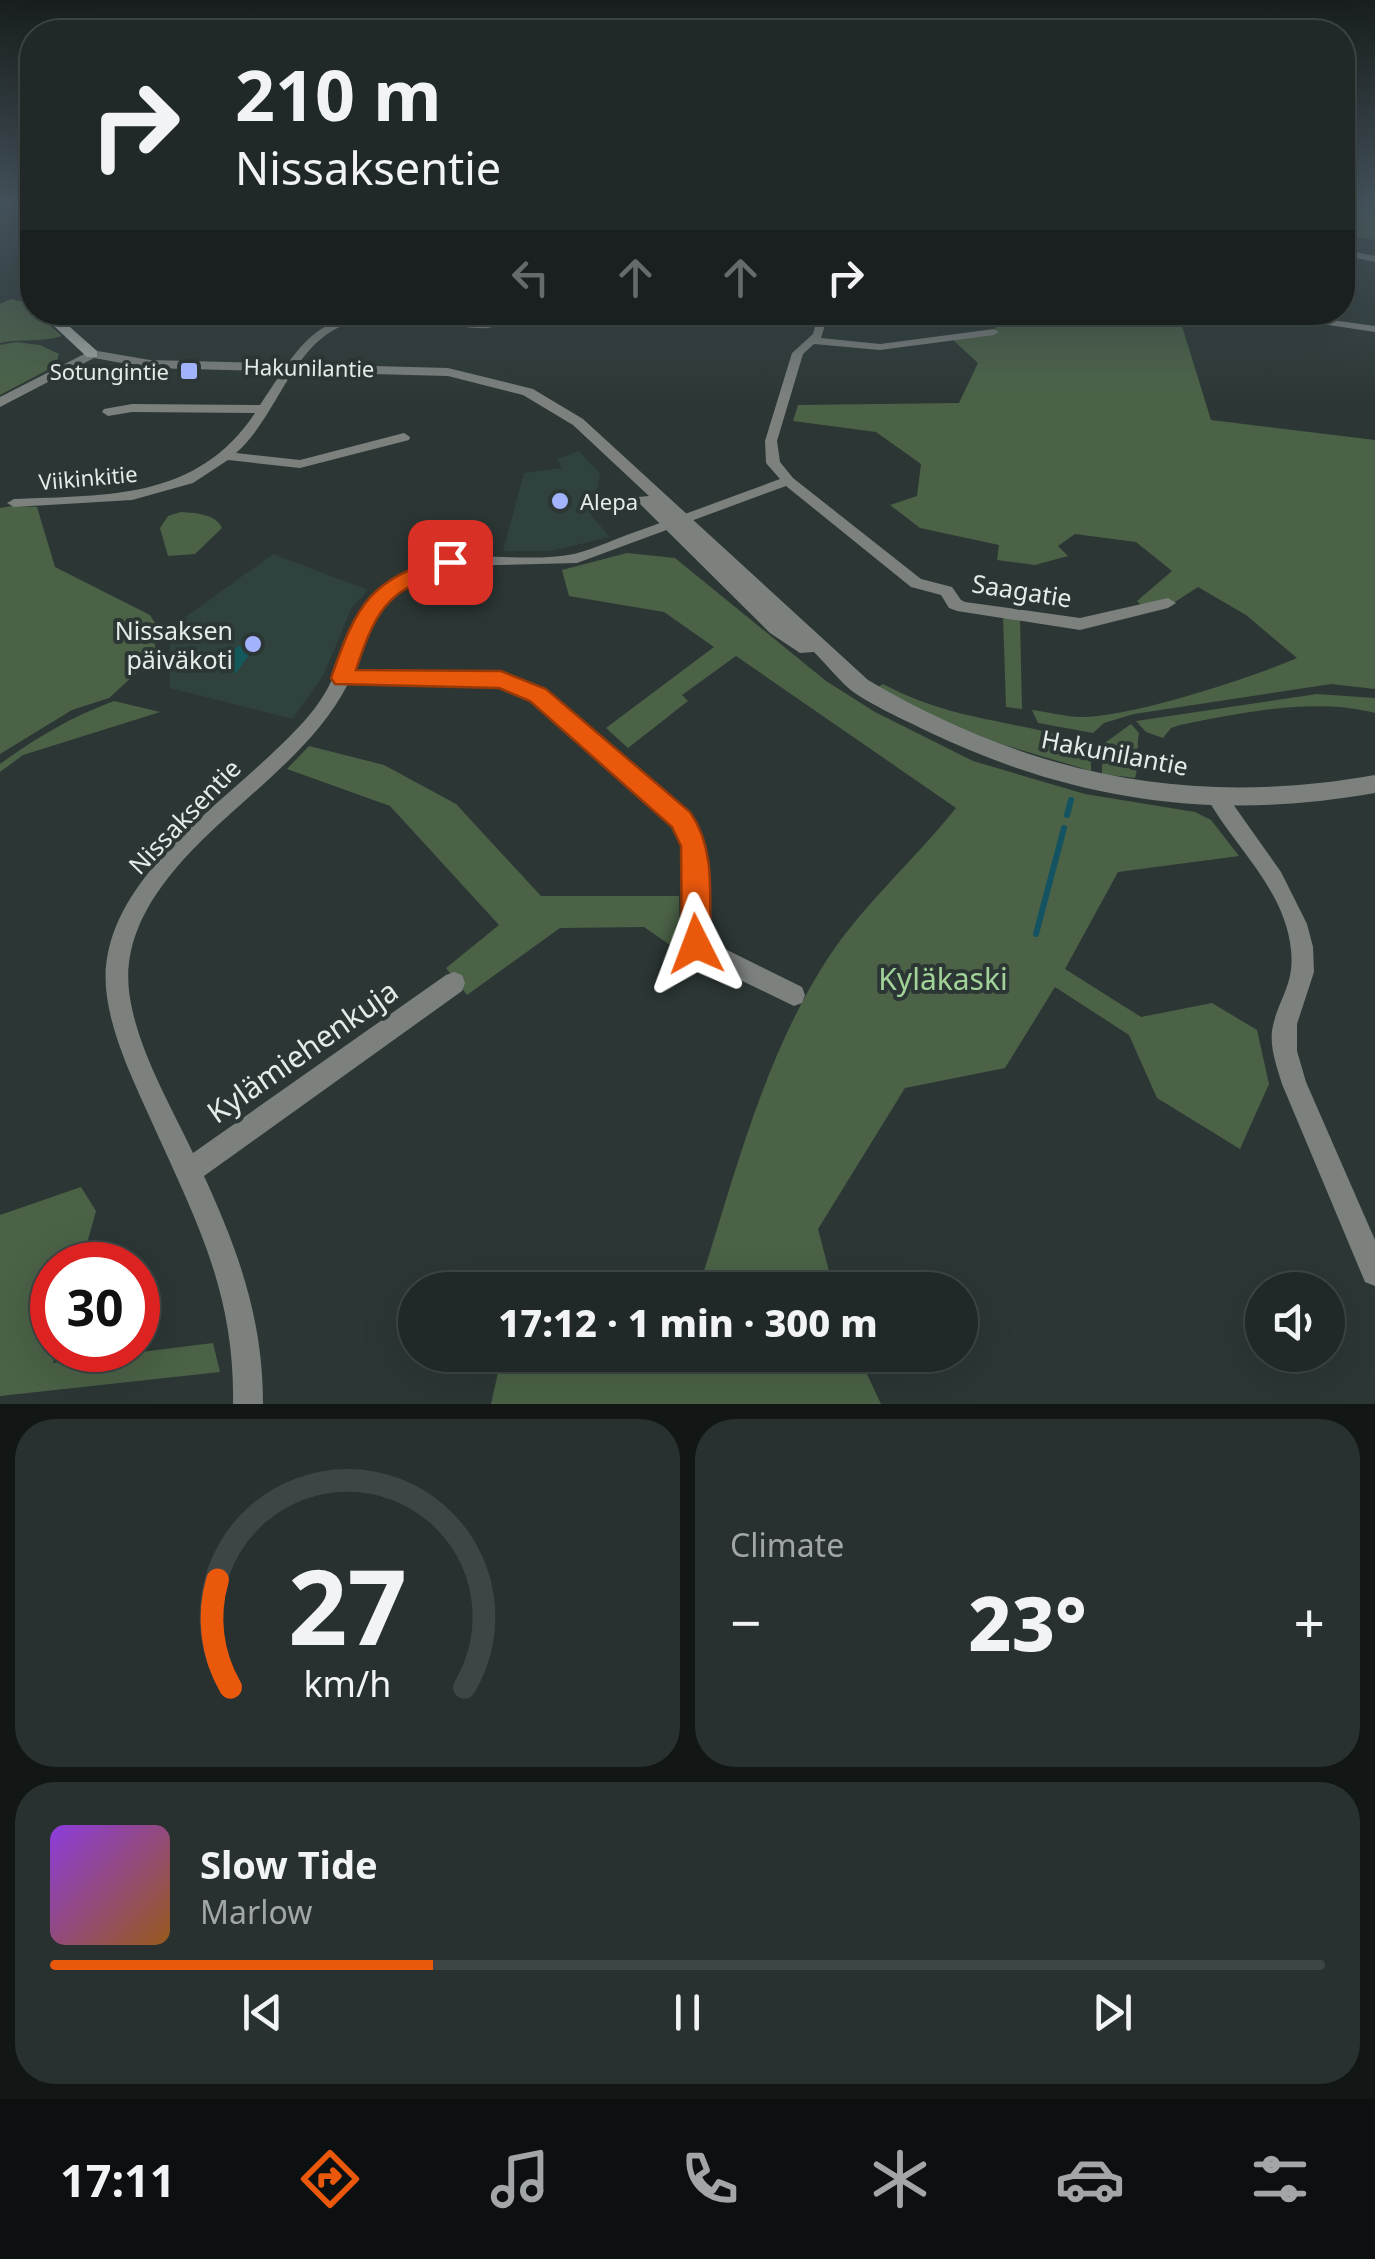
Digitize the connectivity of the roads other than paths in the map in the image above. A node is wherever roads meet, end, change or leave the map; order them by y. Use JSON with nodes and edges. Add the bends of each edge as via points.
{"nodes":[{"id":1,"x":60,"y":325,"type":"edge"},
{"id":2,"x":340,"y":325,"type":"edge"},
{"id":3,"x":819,"y":325,"type":"edge"},
{"id":4,"x":1345,"y":325,"type":"edge"},
{"id":5,"x":1375,"y":329,"type":"edge"},
{"id":6,"x":994,"y":332,"type":"dead end"},
{"id":7,"x":814,"y":340,"type":"junction"},
{"id":8,"x":92,"y":354,"type":"junction"},
{"id":9,"x":292,"y":367,"type":"junction"},
{"id":10,"x":0,"y":403,"type":"edge"},
{"id":11,"x":264,"y":409,"type":"junction"},
{"id":12,"x":108,"y":412,"type":"dead end"},
{"id":13,"x":404,"y":437,"type":"dead end"},
{"id":14,"x":225,"y":456,"type":"junction"},
{"id":15,"x":788,"y":481,"type":"junction"},
{"id":16,"x":14,"y":503,"type":"dead end"},
{"id":17,"x":678,"y":523,"type":"junction"},
{"id":18,"x":1168,"y":602,"type":"dead end"},
{"id":19,"x":342,"y":678,"type":"junction"},
{"id":20,"x":1375,"y":784,"type":"edge"},
{"id":21,"x":1216,"y":796,"type":"junction"},
{"id":22,"x":454,"y":983,"type":"dead end"},
{"id":23,"x":794,"y":996,"type":"dead end"},
{"id":24,"x":188,"y":1172,"type":"junction"},
{"id":25,"x":1375,"y":1272,"type":"edge"},
{"id":26,"x":248,"y":1404,"type":"edge"}],
"edges":[{"from":1,"to":8,"type":"main road"},
{"from":2,"to":9,"type":"street","name":"Viikinkitie","via":[[315,336]]},
{"from":3,"to":7,"type":"street"},
{"from":4,"to":5,"type":"street"},
{"from":6,"to":7,"type":"street","via":[[880,348]]},
{"from":7,"to":15,"type":"street","via":[[798,353],[771,441],[773,462]]},
{"from":8,"to":9,"type":"street","name":"Hakunilantie","via":[[150,364]]},
{"from":8,"to":10,"type":"street"},
{"from":9,"to":11,"type":"street","name":"Viikinkitie"},
{"from":9,"to":17,"type":"street","name":"Hakunilantie","via":[[466,375],[528,392],[578,422]]},
{"from":11,"to":12,"type":"street"},
{"from":11,"to":14,"type":"street","name":"Viikinkitie"},
{"from":13,"to":14,"type":"street","via":[[300,464]]},
{"from":14,"to":16,"type":"street","name":"Viikinkitie","via":[[138,495]]},
{"from":15,"to":17,"type":"street"},
{"from":15,"to":18,"type":"street","name":"Saagatie","via":[[916,583],[946,592],[963,608],[1080,624]]},
{"from":17,"to":19,"type":"street","name":"Nissaksentie","via":[[577,558],[456,562],[418,572],[373,604]]},
{"from":17,"to":21,"type":"street","name":"Hakunilantie","via":[[777,628],[936,728],[1041,767],[1132,788]]},
{"from":19,"to":23,"type":"street","via":[[501,680],[538,695],[689,831],[696,944]]},
{"from":19,"to":24,"type":"street","name":"Nissaksentie","via":[[310,727],[146,892],[126,935],[117,974],[121,1006],[136,1057]]},
{"from":20,"to":21,"type":"street","name":"Hakunilantie","via":[[1288,797]]},
{"from":21,"to":25,"type":"street","via":[[1293,914],[1303,975],[1284,1032],[1285,1055]]},
{"from":22,"to":24,"type":"street","name":"Kylämiehenkuja"},
{"from":24,"to":26,"type":"street","name":"Nissaksentie","via":[[243,1318]]}]}
